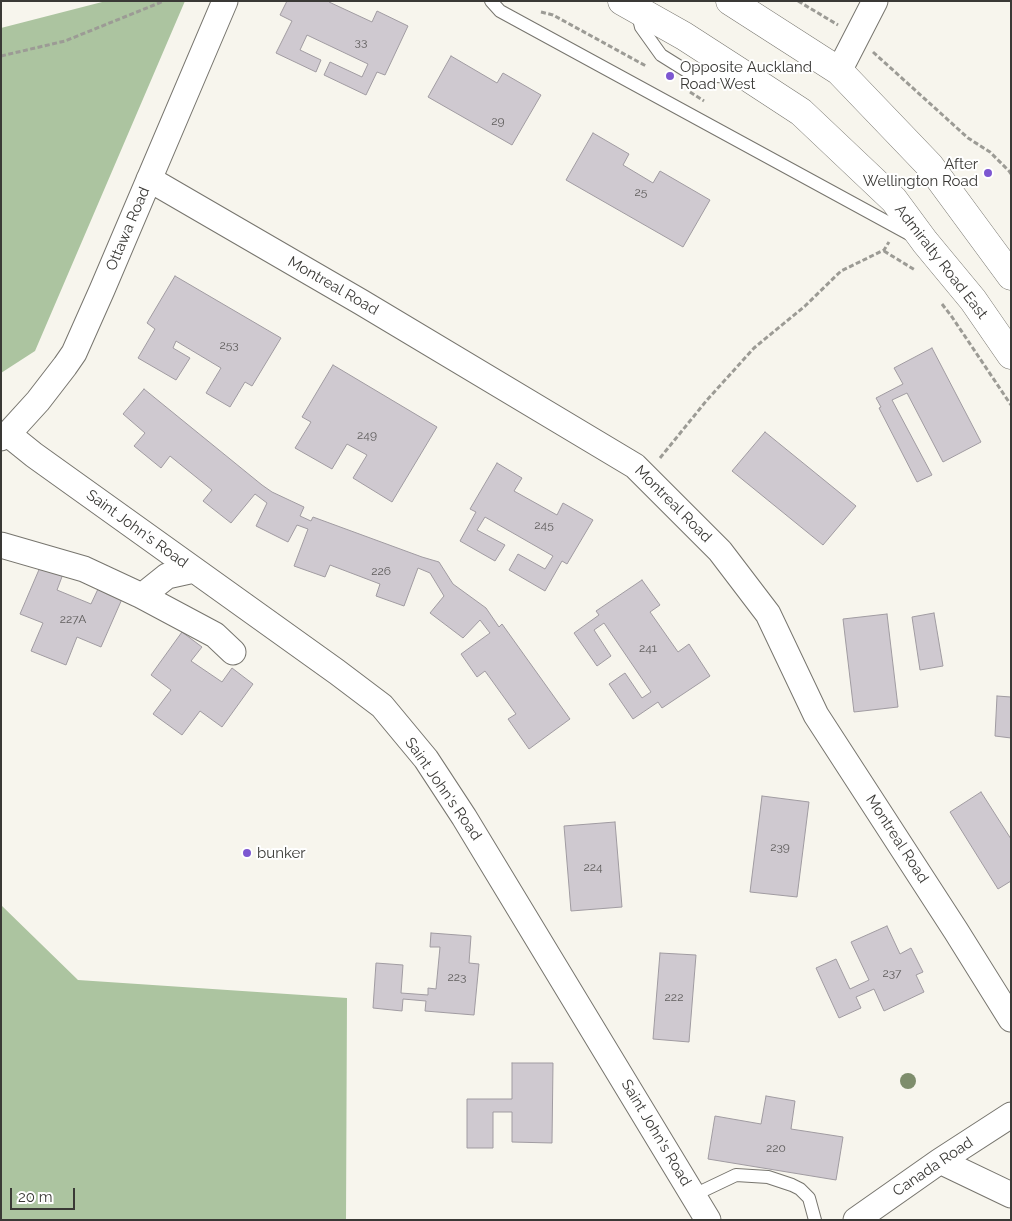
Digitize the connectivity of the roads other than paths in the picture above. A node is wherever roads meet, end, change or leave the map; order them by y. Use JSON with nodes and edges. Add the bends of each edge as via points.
{"nodes":[{"id":1,"x":225,"y":1,"type":"edge"},
{"id":2,"x":491,"y":1,"type":"edge"},
{"id":3,"x":730,"y":1,"type":"edge"},
{"id":4,"x":875,"y":1,"type":"edge"},
{"id":5,"x":629,"y":5,"type":"edge"},
{"id":6,"x":839,"y":71,"type":"junction"},
{"id":7,"x":149,"y":179,"type":"junction"},
{"id":8,"x":925,"y":242,"type":"junction"},
{"id":9,"x":1011,"y":276,"type":"edge"},
{"id":10,"x":1011,"y":355,"type":"edge"},
{"id":11,"x":4,"y":436,"type":"edge"},
{"id":12,"x":1,"y":545,"type":"edge"},
{"id":13,"x":194,"y":570,"type":"junction"},
{"id":14,"x":142,"y":596,"type":"junction"},
{"id":15,"x":233,"y":652,"type":"dead end"},
{"id":16,"x":1011,"y":1019,"type":"edge"},
{"id":17,"x":1011,"y":1115,"type":"edge"},
{"id":18,"x":940,"y":1160,"type":"junction"},
{"id":19,"x":1011,"y":1194,"type":"edge"},
{"id":20,"x":694,"y":1195,"type":"junction"},
{"id":21,"x":708,"y":1220,"type":"edge"},
{"id":22,"x":815,"y":1220,"type":"edge"},
{"id":23,"x":856,"y":1220,"type":"edge"}],
"edges":[{"from":1,"to":7,"type":"street","name":"Ottawa Road"},
{"from":2,"to":8,"type":"lane","via":[[500,11]]},
{"from":3,"to":6,"type":"main road"},
{"from":4,"to":6,"type":"street"},
{"from":5,"to":8,"type":"main road","name":"Admiralty Road East","via":[[684,36],[801,112],[894,200]]},
{"from":6,"to":9,"type":"main road","via":[[930,166]]},
{"from":7,"to":11,"type":"street","name":"Ottawa Road","via":[[74,353],[38,401]]},
{"from":7,"to":16,"type":"street","name":"Montreal Road","via":[[636,466],[720,551],[768,614],[816,715]]},
{"from":8,"to":10,"type":"main road","name":"Admiralty Road East","via":[[973,300]]},
{"from":11,"to":13,"type":"street","name":"Saint John's Road"},
{"from":12,"to":14,"type":"street","via":[[84,569]]},
{"from":13,"to":14,"type":"street","via":[[167,576]]},
{"from":13,"to":20,"type":"street","name":"Saint John's Road","via":[[382,706],[426,759],[470,825]]},
{"from":14,"to":15,"type":"street","via":[[215,635]]},
{"from":17,"to":18,"type":"street","name":"Canada Road"},
{"from":18,"to":19,"type":"street"},
{"from":18,"to":23,"type":"street","name":"Canada Road"},
{"from":20,"to":21,"type":"street","name":"Saint John's Road"},
{"from":20,"to":22,"type":"lane","via":[[736,1175],[768,1177],[792,1185],[809,1198]]}]}
